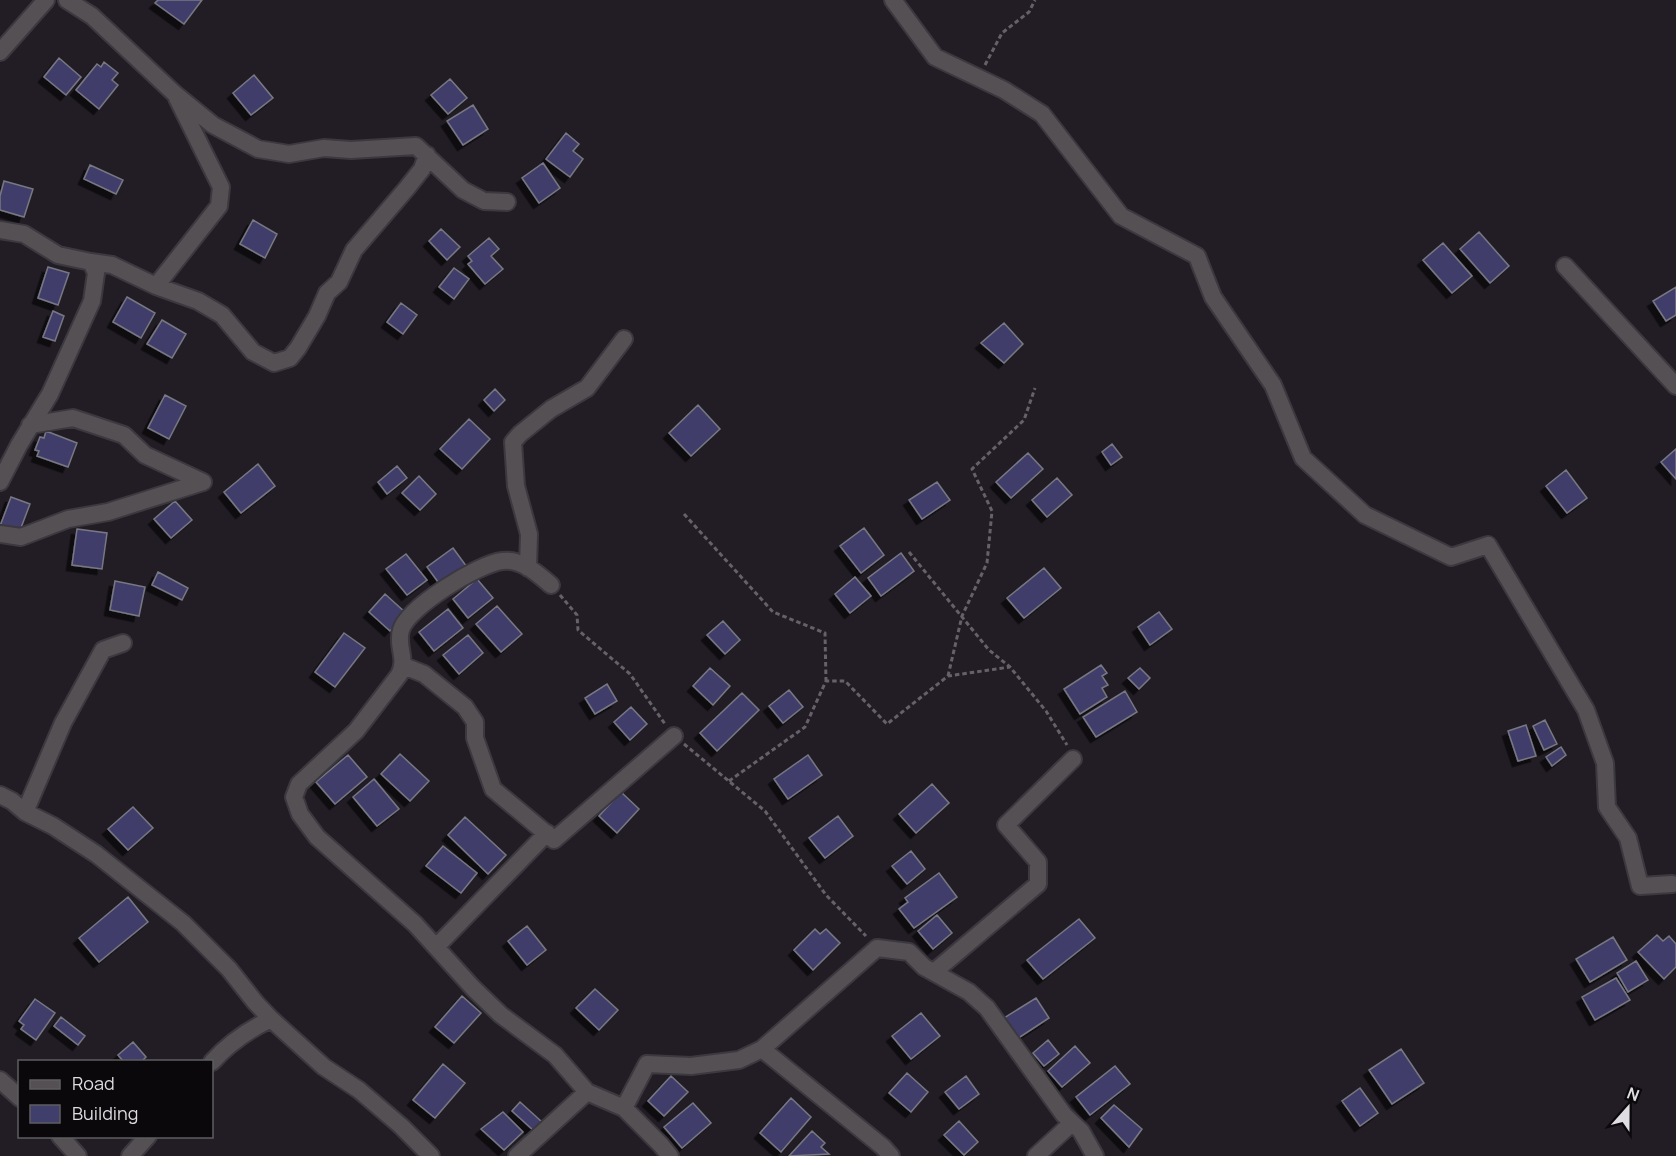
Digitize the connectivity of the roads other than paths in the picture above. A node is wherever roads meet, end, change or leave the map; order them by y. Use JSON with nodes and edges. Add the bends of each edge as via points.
{"nodes":[{"id":1,"x":46,"y":0,"type":"edge"},
{"id":2,"x":67,"y":0,"type":"edge"},
{"id":3,"x":893,"y":0,"type":"edge"},
{"id":4,"x":0,"y":52,"type":"edge"},
{"id":5,"x":175,"y":94,"type":"junction"},
{"id":6,"x":427,"y":155,"type":"junction"},
{"id":7,"x":507,"y":202,"type":"dead end"},
{"id":8,"x":0,"y":230,"type":"edge"},
{"id":9,"x":91,"y":262,"type":"junction"},
{"id":10,"x":1565,"y":266,"type":"dead end"},
{"id":11,"x":156,"y":286,"type":"junction"},
{"id":12,"x":624,"y":339,"type":"dead end"},
{"id":13,"x":1676,"y":386,"type":"edge"},
{"id":14,"x":30,"y":425,"type":"junction"},
{"id":15,"x":0,"y":482,"type":"edge"},
{"id":16,"x":0,"y":534,"type":"edge"},
{"id":17,"x":528,"y":568,"type":"junction"},
{"id":18,"x":551,"y":585,"type":"road end"},
{"id":19,"x":123,"y":643,"type":"dead end"},
{"id":20,"x":404,"y":666,"type":"junction"},
{"id":21,"x":674,"y":736,"type":"road end"},
{"id":22,"x":1073,"y":759,"type":"road end"},
{"id":23,"x":0,"y":795,"type":"edge"},
{"id":24,"x":25,"y":812,"type":"junction"},
{"id":25,"x":547,"y":833,"type":"junction"},
{"id":26,"x":1675,"y":887,"type":"edge"},
{"id":27,"x":436,"y":947,"type":"junction"},
{"id":28,"x":934,"y":972,"type":"junction"},
{"id":29,"x":271,"y":1019,"type":"junction"},
{"id":30,"x":762,"y":1049,"type":"junction"},
{"id":31,"x":213,"y":1061,"type":"edge"},
{"id":32,"x":0,"y":1080,"type":"edge"},
{"id":33,"x":587,"y":1092,"type":"junction"},
{"id":34,"x":18,"y":1096,"type":"edge"},
{"id":35,"x":624,"y":1108,"type":"junction"},
{"id":36,"x":1072,"y":1123,"type":"junction"},
{"id":37,"x":61,"y":1138,"type":"edge"},
{"id":38,"x":146,"y":1138,"type":"edge"},
{"id":39,"x":78,"y":1156,"type":"edge"},
{"id":40,"x":130,"y":1156,"type":"edge"},
{"id":41,"x":431,"y":1156,"type":"edge"},
{"id":42,"x":517,"y":1156,"type":"edge"},
{"id":43,"x":670,"y":1156,"type":"edge"},
{"id":44,"x":891,"y":1156,"type":"edge"},
{"id":45,"x":1036,"y":1156,"type":"edge"},
{"id":46,"x":1095,"y":1156,"type":"edge"}],
"edges":[{"from":1,"to":4,"type":"street"},
{"from":2,"to":5,"type":"street","via":[[92,16]]},
{"from":3,"to":26,"type":"street","via":[[934,57],[1004,90],[1042,114],[1121,216],[1197,256],[1213,297],[1273,385],[1303,458],[1365,515],[1451,557],[1488,545],[1586,710],[1605,763],[1607,807],[1628,838],[1640,886]]},
{"from":5,"to":6,"type":"street","via":[[213,125],[258,149],[289,154],[324,148],[416,146]]},
{"from":5,"to":11,"type":"street","via":[[220,187],[219,206]]},
{"from":6,"to":7,"type":"street","via":[[463,190],[484,201]]},
{"from":6,"to":11,"type":"street","via":[[422,169],[354,250],[339,282],[327,293],[290,358],[274,363],[266,360],[253,352],[222,315],[198,301]]},
{"from":8,"to":9,"type":"street","via":[[24,234],[58,255]]},
{"from":9,"to":11,"type":"street","via":[[112,265]]},
{"from":9,"to":14,"type":"street","via":[[96,273],[92,301],[50,394]]},
{"from":10,"to":13,"type":"street"},
{"from":12,"to":17,"type":"street","via":[[587,388],[551,410],[513,442],[516,486],[529,534]]},
{"from":14,"to":15,"type":"street"},
{"from":14,"to":16,"type":"street","via":[[73,418],[124,435],[145,455],[203,482],[108,512],[68,519],[21,537]]},
{"from":17,"to":18,"type":"street"},
{"from":17,"to":20,"type":"street","via":[[503,560],[483,566],[431,597],[415,610],[401,630]]},
{"from":19,"to":24,"type":"street","via":[[103,650],[63,723]]},
{"from":20,"to":25,"type":"street","via":[[424,674],[465,707],[475,722],[475,738],[493,789]]},
{"from":20,"to":27,"type":"street","via":[[356,731],[299,784],[294,797],[300,814],[317,837]]},
{"from":21,"to":25,"type":"street","via":[[554,840]]},
{"from":22,"to":28,"type":"street","via":[[1006,825],[1038,862],[1038,884]]},
{"from":23,"to":24,"type":"street"},
{"from":24,"to":29,"type":"street","via":[[96,854],[183,923]]},
{"from":25,"to":27,"type":"street"},
{"from":27,"to":33,"type":"street","via":[[501,1015],[555,1056]]},
{"from":28,"to":30,"type":"street","via":[[909,952],[878,948]]},
{"from":28,"to":36,"type":"street","via":[[987,1008]]},
{"from":29,"to":31,"type":"street","via":[[236,1038]]},
{"from":29,"to":41,"type":"street","via":[[324,1066],[359,1090]]},
{"from":30,"to":35,"type":"street","via":[[739,1060],[691,1066],[647,1064]]},
{"from":30,"to":44,"type":"street"},
{"from":32,"to":34,"type":"street"},
{"from":33,"to":35,"type":"street"},
{"from":33,"to":42,"type":"street"},
{"from":35,"to":43,"type":"street"},
{"from":36,"to":45,"type":"street"},
{"from":36,"to":46,"type":"street"},
{"from":37,"to":39,"type":"street"},
{"from":38,"to":40,"type":"street"}]}
